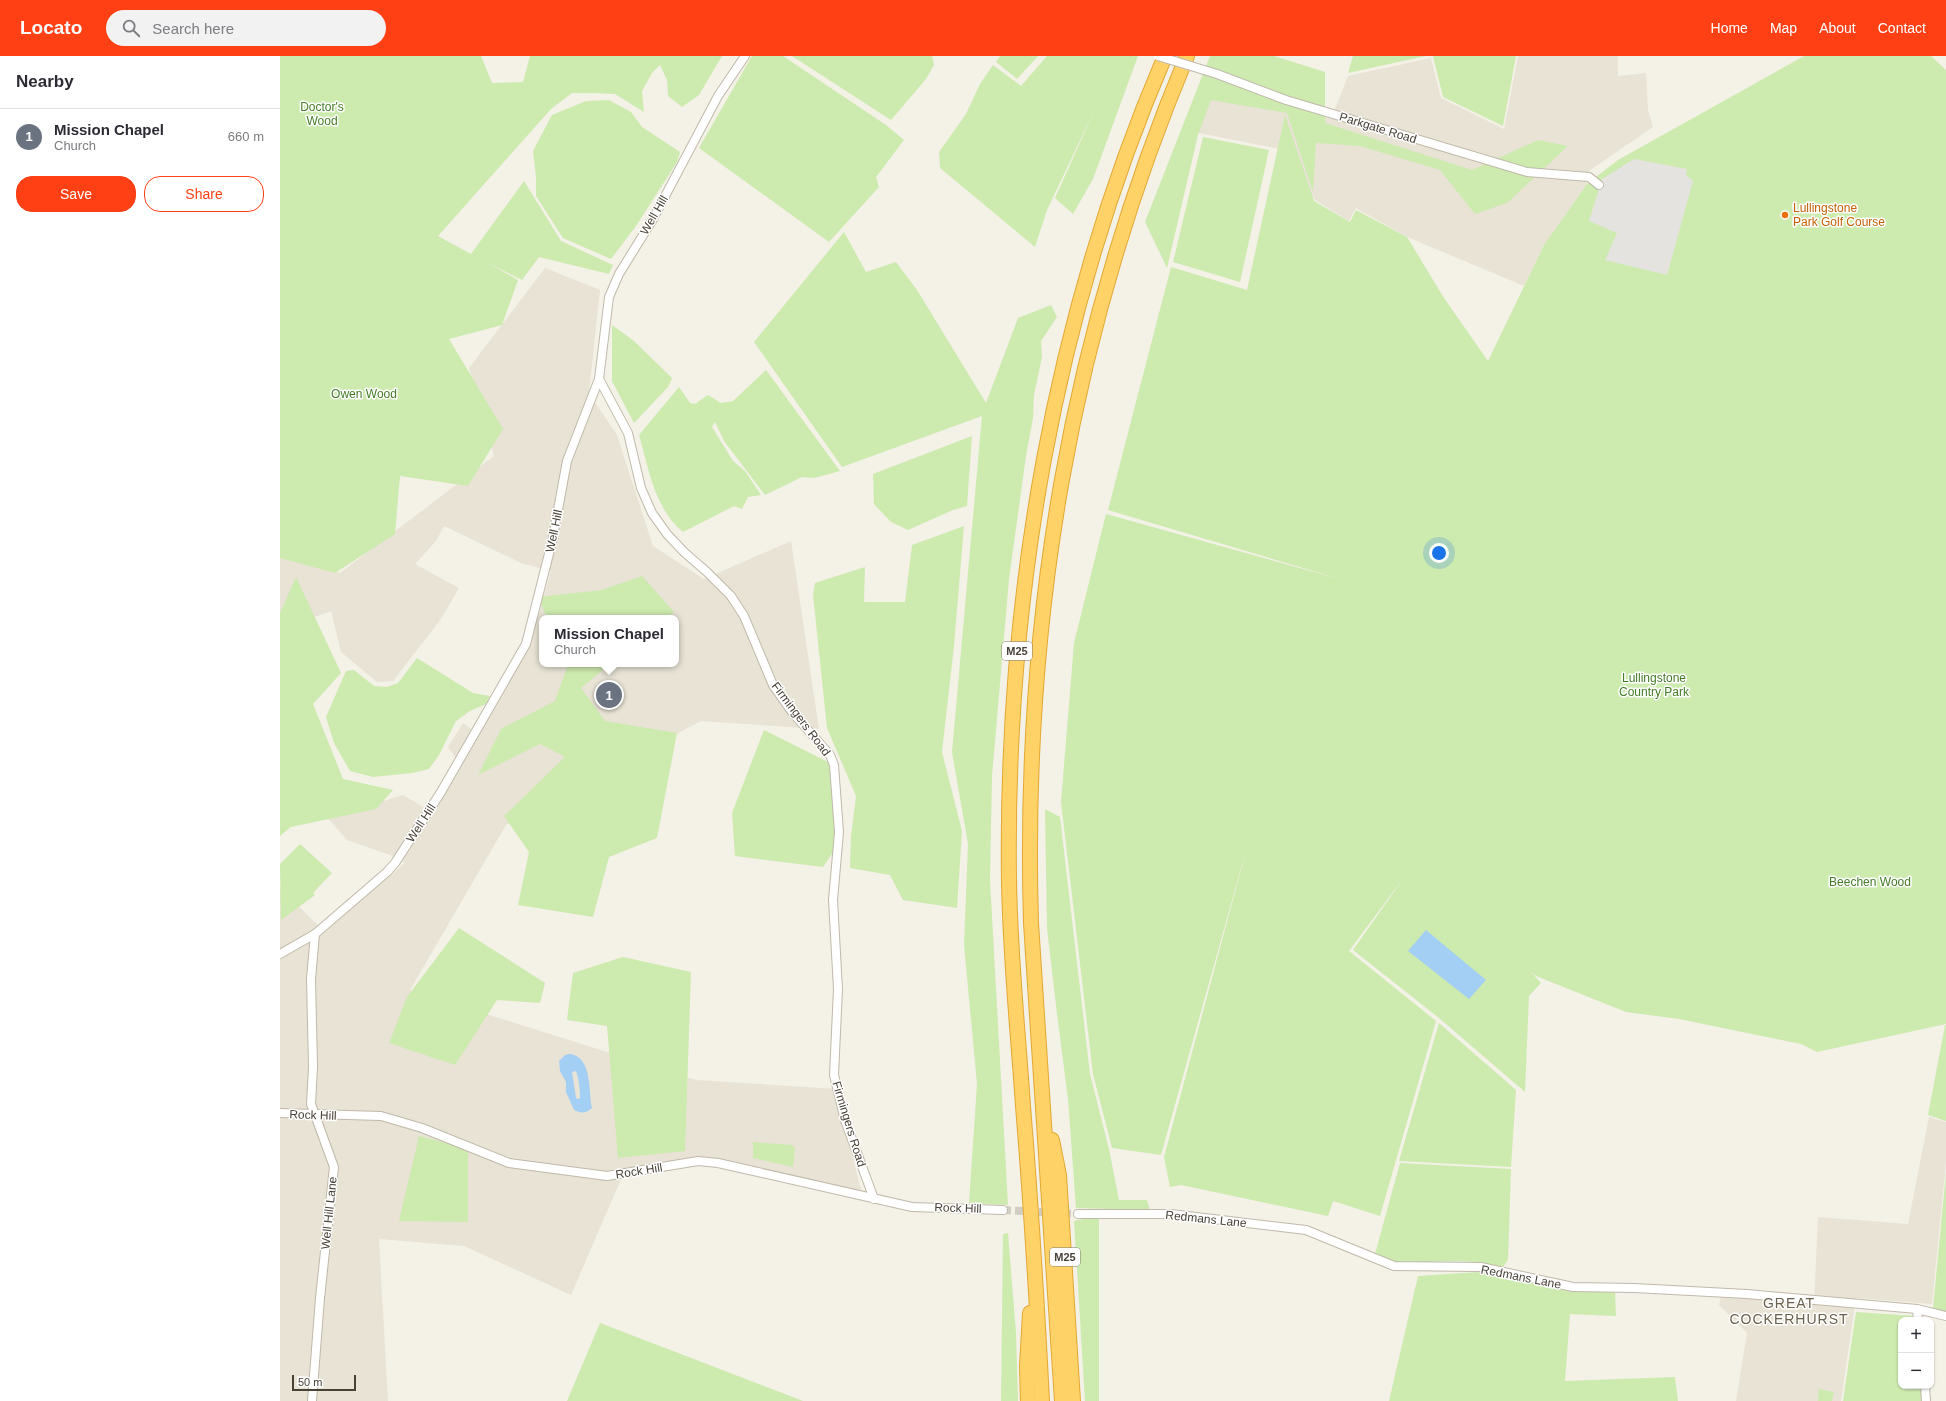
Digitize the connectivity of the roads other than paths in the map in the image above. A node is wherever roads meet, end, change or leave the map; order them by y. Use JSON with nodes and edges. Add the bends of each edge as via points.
{"nodes":[{"id":1,"x":745,"y":56,"type":"edge"},
{"id":2,"x":1158,"y":56,"type":"edge"},
{"id":3,"x":1165,"y":56,"type":"edge"},
{"id":4,"x":1187,"y":56,"type":"edge"},
{"id":5,"x":1600,"y":185,"type":"dead end"},
{"id":6,"x":599,"y":379,"type":"junction"},
{"id":7,"x":315,"y":934,"type":"junction"},
{"id":8,"x":280,"y":954,"type":"edge"},
{"id":9,"x":280,"y":1113,"type":"edge"},
{"id":10,"x":1044,"y":1114,"type":"junction"},
{"id":11,"x":314,"y":1116,"type":"junction"},
{"id":12,"x":874,"y":1198,"type":"junction"},
{"id":13,"x":1003,"y":1210,"type":"tunnel mouth"},
{"id":14,"x":1078,"y":1214,"type":"tunnel mouth"},
{"id":15,"x":1034,"y":1265,"type":"junction"},
{"id":16,"x":1917,"y":1309,"type":"junction"},
{"id":17,"x":1946,"y":1316,"type":"edge"},
{"id":18,"x":1918,"y":1317,"type":"edge"},
{"id":19,"x":1925,"y":1389,"type":"edge"},
{"id":20,"x":312,"y":1401,"type":"edge"},
{"id":21,"x":1028,"y":1401,"type":"edge"},
{"id":22,"x":1042,"y":1401,"type":"edge"},
{"id":23,"x":1062,"y":1401,"type":"edge"},
{"id":24,"x":1073,"y":1401,"type":"edge"},
{"id":25,"x":1926,"y":1401,"type":"edge"}],
"edges":[{"from":1,"to":6,"type":"street","name":"Well Hill","via":[[718,96],[653,219],[619,274],[609,297]]},
{"from":2,"to":5,"type":"street","name":"Parkgate Road","bridge":true,"via":[[1217,74],[1286,100],[1527,172],[1589,177]]},
{"from":3,"to":15,"type":"highway","number":"M25","via":[[1116,186],[1075,323],[1041,478],[1022,605],[1012,725],[1009,883]]},
{"from":4,"to":10,"type":"highway","number":"M25","via":[[1134,198],[1100,307],[1062,474],[1045,587],[1034,701],[1029,812],[1031,923]]},
{"from":6,"to":7,"type":"street","name":"Well Hill","via":[[567,461],[552,542],[526,644],[441,792],[396,863]]},
{"from":6,"to":12,"type":"street","name":"Firmingers Road","via":[[628,433],[642,488],[652,513],[684,552],[731,596],[744,616],[773,685],[792,712],[826,750],[834,765],[839,832],[833,900],[838,989],[834,1075],[845,1120]]},
{"from":7,"to":8,"type":"street","name":"Well Hill"},
{"from":7,"to":11,"type":"street","name":"Well Hill Lane","via":[[311,979],[311,1104]]},
{"from":9,"to":11,"type":"street","name":"Rock Hill"},
{"from":10,"to":23,"type":"highway","number":"M25"},
{"from":10,"to":24,"type":"highway","number":"M25","via":[[1059,1175]]},
{"from":11,"to":12,"type":"street","name":"Rock Hill","via":[[381,1116],[422,1128],[509,1163],[607,1176],[698,1161],[718,1163]]},
{"from":11,"to":20,"type":"street","name":"Well Hill Lane","via":[[334,1166],[320,1291]]},
{"from":12,"to":13,"type":"street","name":"Rock Hill","via":[[912,1207]]},
{"from":14,"to":16,"type":"street","name":"Redmans Lane","via":[[1171,1214],[1306,1230],[1394,1266],[1481,1268],[1573,1287],[1747,1294]]},
{"from":15,"to":21,"type":"highway","number":"M25","via":[[1028,1341]]},
{"from":15,"to":22,"type":"highway","number":"M25"},
{"from":16,"to":17,"type":"street","name":"Redmans Lane"},
{"from":16,"to":18,"type":"street"},
{"from":19,"to":25,"type":"street"}]}
